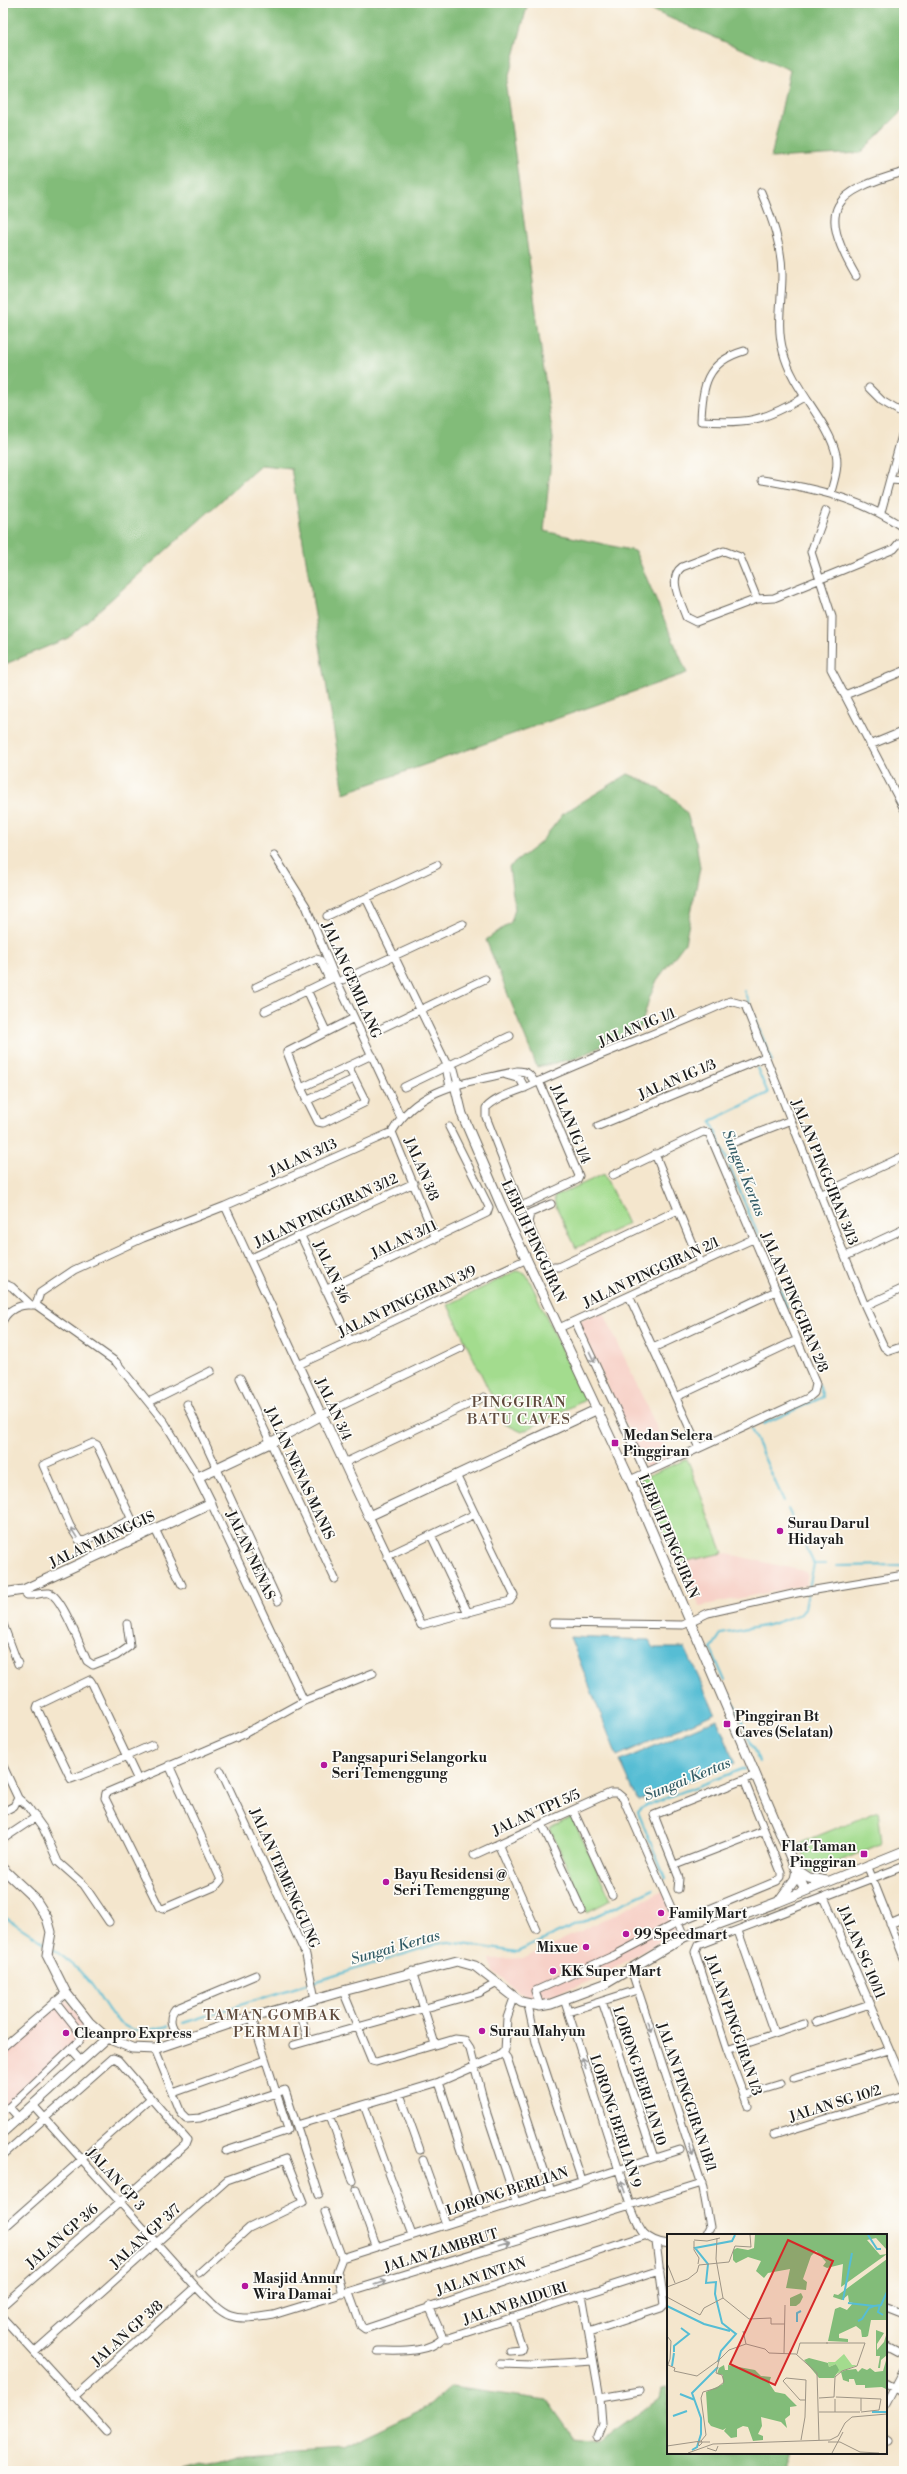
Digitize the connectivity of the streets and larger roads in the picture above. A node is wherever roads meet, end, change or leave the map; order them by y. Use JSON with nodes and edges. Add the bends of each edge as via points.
{"nodes":[{"id":1,"x":904,"y":172,"type":"edge"},
{"id":2,"x":761,"y":192,"type":"dead end"},
{"id":3,"x":856,"y":276,"type":"dead end"},
{"id":4,"x":744,"y":351,"type":"dead end"},
{"id":5,"x":869,"y":388,"type":"dead end"},
{"id":6,"x":804,"y":397,"type":"junction"},
{"id":7,"x":904,"y":414,"type":"edge"},
{"id":8,"x":904,"y":428,"type":"edge"},
{"id":9,"x":762,"y":480,"type":"dead end"},
{"id":10,"x":891,"y":480,"type":"junction"},
{"id":11,"x":904,"y":481,"type":"edge"},
{"id":12,"x":831,"y":492,"type":"junction"},
{"id":13,"x":826,"y":511,"type":"dead end"},
{"id":14,"x":881,"y":512,"type":"junction"},
{"id":15,"x":904,"y":528,"type":"edge"},
{"id":16,"x":899,"y":543,"type":"dead end"},
{"id":17,"x":819,"y":580,"type":"junction"},
{"id":18,"x":757,"y":600,"type":"junction"},
{"id":19,"x":904,"y":671,"type":"edge"},
{"id":20,"x":845,"y":695,"type":"junction"},
{"id":21,"x":904,"y":731,"type":"edge"},
{"id":22,"x":870,"y":745,"type":"junction"},
{"id":23,"x":901,"y":794,"type":"edge"},
{"id":24,"x":904,"y":809,"type":"edge"},
{"id":25,"x":274,"y":855,"type":"dead end"},
{"id":26,"x":437,"y":865,"type":"dead end"},
{"id":27,"x":366,"y":898,"type":"junction"},
{"id":28,"x":327,"y":916,"type":"dead end"},
{"id":29,"x":463,"y":924,"type":"dead end"},
{"id":30,"x":394,"y":955,"type":"junction"},
{"id":31,"x":485,"y":979,"type":"dead end"},
{"id":32,"x":334,"y":980,"type":"junction"},
{"id":33,"x":256,"y":987,"type":"dead end"},
{"id":34,"x":307,"y":990,"type":"junction"},
{"id":35,"x":745,"y":1005,"type":"joint"},
{"id":36,"x":420,"y":1010,"type":"junction"},
{"id":37,"x":265,"y":1011,"type":"dead end"},
{"id":38,"x":354,"y":1018,"type":"junction"},
{"id":39,"x":378,"y":1030,"type":"dead end"},
{"id":40,"x":326,"y":1031,"type":"junction"},
{"id":41,"x":510,"y":1036,"type":"dead end"},
{"id":42,"x":372,"y":1055,"type":"junction"},
{"id":43,"x":765,"y":1057,"type":"junction"},
{"id":44,"x":348,"y":1066,"type":"junction"},
{"id":45,"x":448,"y":1066,"type":"junction"},
{"id":46,"x":504,"y":1074,"type":"junction"},
{"id":47,"x":354,"y":1079,"type":"junction"},
{"id":48,"x":537,"y":1082,"type":"junction"},
{"id":49,"x":454,"y":1085,"type":"junction"},
{"id":50,"x":404,"y":1087,"type":"dead end"},
{"id":51,"x":301,"y":1088,"type":"junction"},
{"id":52,"x":525,"y":1088,"type":"junction"},
{"id":53,"x":306,"y":1101,"type":"junction"},
{"id":54,"x":400,"y":1118,"type":"junction"},
{"id":55,"x":790,"y":1120,"type":"junction"},
{"id":56,"x":598,"y":1126,"type":"dead end"},
{"id":57,"x":449,"y":1127,"type":"dead end"},
{"id":58,"x":392,"y":1132,"type":"junction"},
{"id":59,"x":732,"y":1143,"type":"dead end"},
{"id":60,"x":655,"y":1154,"type":"junction"},
{"id":61,"x":904,"y":1156,"type":"edge"},
{"id":62,"x":613,"y":1175,"type":"dead end"},
{"id":63,"x":414,"y":1183,"type":"junction"},
{"id":64,"x":820,"y":1195,"type":"junction"},
{"id":65,"x":517,"y":1197,"type":"joint"},
{"id":66,"x":551,"y":1204,"type":"dead end"},
{"id":67,"x":225,"y":1206,"type":"junction"},
{"id":68,"x":678,"y":1210,"type":"junction"},
{"id":69,"x":904,"y":1229,"type":"edge"},
{"id":70,"x":300,"y":1236,"type":"junction"},
{"id":71,"x":753,"y":1238,"type":"junction"},
{"id":72,"x":436,"y":1239,"type":"junction"},
{"id":73,"x":846,"y":1256,"type":"junction"},
{"id":74,"x":249,"y":1259,"type":"junction"},
{"id":75,"x":527,"y":1260,"type":"junction"},
{"id":76,"x":700,"y":1263,"type":"junction"},
{"id":77,"x":3,"y":1283,"type":"edge"},
{"id":78,"x":904,"y":1288,"type":"edge"},
{"id":79,"x":326,"y":1290,"type":"junction"},
{"id":80,"x":776,"y":1291,"type":"junction"},
{"id":81,"x":629,"y":1296,"type":"junction"},
{"id":82,"x":34,"y":1305,"type":"junction"},
{"id":83,"x":865,"y":1306,"type":"junction"},
{"id":84,"x":3,"y":1320,"type":"edge"},
{"id":85,"x":575,"y":1321,"type":"junction"},
{"id":86,"x":560,"y":1328,"type":"junction"},
{"id":87,"x":797,"y":1340,"type":"junction"},
{"id":88,"x":350,"y":1341,"type":"junction"},
{"id":89,"x":904,"y":1346,"type":"edge"},
{"id":90,"x":461,"y":1348,"type":"dead end"},
{"id":91,"x":653,"y":1348,"type":"junction"},
{"id":92,"x":298,"y":1365,"type":"junction"},
{"id":93,"x":211,"y":1371,"type":"dead end"},
{"id":94,"x":240,"y":1378,"type":"dead end"},
{"id":95,"x":484,"y":1397,"type":"dead end"},
{"id":96,"x":676,"y":1397,"type":"junction"},
{"id":97,"x":149,"y":1402,"type":"junction"},
{"id":98,"x":187,"y":1404,"type":"dead end"},
{"id":99,"x":598,"y":1409,"type":"junction"},
{"id":100,"x":322,"y":1415,"type":"junction"},
{"id":101,"x":272,"y":1442,"type":"junction"},
{"id":102,"x":699,"y":1448,"type":"junction"},
{"id":103,"x":344,"y":1463,"type":"junction"},
{"id":104,"x":216,"y":1468,"type":"junction"},
{"id":105,"x":646,"y":1473,"type":"junction"},
{"id":106,"x":456,"y":1475,"type":"junction"},
{"id":107,"x":198,"y":1477,"type":"junction"},
{"id":108,"x":630,"y":1480,"type":"junction"},
{"id":109,"x":211,"y":1503,"type":"junction"},
{"id":110,"x":475,"y":1514,"type":"junction"},
{"id":111,"x":369,"y":1516,"type":"junction"},
{"id":112,"x":132,"y":1519,"type":"junction"},
{"id":113,"x":155,"y":1529,"type":"junction"},
{"id":114,"x":431,"y":1535,"type":"junction"},
{"id":115,"x":140,"y":1537,"type":"junction"},
{"id":116,"x":387,"y":1556,"type":"junction"},
{"id":117,"x":904,"y":1575,"type":"edge"},
{"id":118,"x":335,"y":1579,"type":"dead end"},
{"id":119,"x":182,"y":1585,"type":"dead end"},
{"id":120,"x":23,"y":1590,"type":"junction"},
{"id":121,"x":3,"y":1593,"type":"edge"},
{"id":122,"x":278,"y":1601,"type":"dead end"},
{"id":123,"x":468,"y":1613,"type":"junction"},
{"id":124,"x":691,"y":1622,"type":"junction"},
{"id":125,"x":553,"y":1623,"type":"dead end"},
{"id":126,"x":3,"y":1624,"type":"edge"},
{"id":127,"x":127,"y":1624,"type":"dead end"},
{"id":128,"x":18,"y":1664,"type":"dead end"},
{"id":129,"x":374,"y":1673,"type":"dead end"},
{"id":130,"x":304,"y":1701,"type":"junction"},
{"id":131,"x":152,"y":1745,"type":"dead end"},
{"id":132,"x":126,"y":1756,"type":"junction"},
{"id":133,"x":169,"y":1765,"type":"junction"},
{"id":134,"x":3,"y":1766,"type":"edge"},
{"id":135,"x":221,"y":1771,"type":"dead end"},
{"id":136,"x":756,"y":1775,"type":"junction"},
{"id":137,"x":137,"y":1778,"type":"junction"},
{"id":138,"x":744,"y":1780,"type":"junction"},
{"id":139,"x":18,"y":1798,"type":"junction"},
{"id":140,"x":573,"y":1810,"type":"junction"},
{"id":141,"x":3,"y":1812,"type":"edge"},
{"id":142,"x":36,"y":1817,"type":"junction"},
{"id":143,"x":542,"y":1824,"type":"junction"},
{"id":144,"x":763,"y":1831,"type":"junction"},
{"id":145,"x":3,"y":1839,"type":"edge"},
{"id":146,"x":498,"y":1844,"type":"junction"},
{"id":147,"x":904,"y":1851,"type":"edge"},
{"id":148,"x":474,"y":1855,"type":"dead end"},
{"id":149,"x":675,"y":1865,"type":"junction"},
{"id":150,"x":867,"y":1865,"type":"junction"},
{"id":151,"x":904,"y":1866,"type":"edge"},
{"id":152,"x":3,"y":1870,"type":"edge"},
{"id":153,"x":797,"y":1870,"type":"junction"},
{"id":154,"x":872,"y":1879,"type":"junction"},
{"id":155,"x":828,"y":1881,"type":"junction"},
{"id":156,"x":678,"y":1889,"type":"dead end"},
{"id":157,"x":805,"y":1891,"type":"junction"},
{"id":158,"x":612,"y":1895,"type":"dead end"},
{"id":159,"x":824,"y":1897,"type":"junction"},
{"id":160,"x":778,"y":1902,"type":"junction"},
{"id":161,"x":582,"y":1911,"type":"dead end"},
{"id":162,"x":904,"y":1918,"type":"edge"},
{"id":163,"x":109,"y":1922,"type":"dead end"},
{"id":164,"x":678,"y":1922,"type":"junction"},
{"id":165,"x":890,"y":1924,"type":"junction"},
{"id":166,"x":536,"y":1929,"type":"dead end"},
{"id":167,"x":738,"y":1931,"type":"junction"},
{"id":168,"x":684,"y":1937,"type":"junction"},
{"id":169,"x":904,"y":1958,"type":"edge"},
{"id":170,"x":631,"y":1969,"type":"junction"},
{"id":171,"x":412,"y":1971,"type":"junction"},
{"id":172,"x":256,"y":1975,"type":"dead end"},
{"id":173,"x":497,"y":1983,"type":"junction"},
{"id":174,"x":637,"y":1990,"type":"junction"},
{"id":175,"x":343,"y":1991,"type":"junction"},
{"id":176,"x":66,"y":1992,"type":"junction"},
{"id":177,"x":314,"y":1996,"type":"junction"},
{"id":178,"x":514,"y":1998,"type":"junction"},
{"id":179,"x":564,"y":1999,"type":"junction"},
{"id":180,"x":55,"y":2001,"type":"junction"},
{"id":181,"x":602,"y":2001,"type":"junction"},
{"id":182,"x":298,"y":2004,"type":"junction"},
{"id":183,"x":870,"y":2004,"type":"junction"},
{"id":184,"x":528,"y":2005,"type":"junction"},
{"id":185,"x":540,"y":2006,"type":"junction"},
{"id":186,"x":424,"y":2008,"type":"junction"},
{"id":187,"x":568,"y":2012,"type":"junction"},
{"id":188,"x":252,"y":2018,"type":"junction"},
{"id":189,"x":816,"y":2022,"type":"dead end"},
{"id":190,"x":804,"y":2024,"type":"dead end"},
{"id":191,"x":356,"y":2026,"type":"junction"},
{"id":192,"x":774,"y":2034,"type":"junction"},
{"id":193,"x":192,"y":2037,"type":"junction"},
{"id":194,"x":107,"y":2038,"type":"junction"},
{"id":195,"x":308,"y":2040,"type":"junction"},
{"id":196,"x":435,"y":2044,"type":"junction"},
{"id":197,"x":294,"y":2045,"type":"dead end"},
{"id":198,"x":3,"y":2047,"type":"edge"},
{"id":199,"x":71,"y":2049,"type":"junction"},
{"id":200,"x":155,"y":2049,"type":"junction"},
{"id":201,"x":727,"y":2050,"type":"junction"},
{"id":202,"x":890,"y":2050,"type":"junction"},
{"id":203,"x":503,"y":2053,"type":"junction"},
{"id":204,"x":265,"y":2060,"type":"junction"},
{"id":205,"x":82,"y":2062,"type":"junction"},
{"id":206,"x":475,"y":2066,"type":"junction"},
{"id":207,"x":794,"y":2078,"type":"dead end"},
{"id":208,"x":439,"y":2082,"type":"junction"},
{"id":209,"x":904,"y":2083,"type":"edge"},
{"id":210,"x":781,"y":2084,"type":"dead end"},
{"id":211,"x":173,"y":2093,"type":"junction"},
{"id":212,"x":276,"y":2093,"type":"junction"},
{"id":213,"x":400,"y":2094,"type":"junction"},
{"id":214,"x":745,"y":2095,"type":"junction"},
{"id":215,"x":904,"y":2095,"type":"edge"},
{"id":216,"x":151,"y":2098,"type":"junction"},
{"id":217,"x":33,"y":2105,"type":"junction"},
{"id":218,"x":364,"y":2105,"type":"junction"},
{"id":219,"x":748,"y":2106,"type":"dead end"},
{"id":220,"x":6,"y":2108,"type":"edge"},
{"id":221,"x":330,"y":2115,"type":"junction"},
{"id":222,"x":19,"y":2118,"type":"junction"},
{"id":223,"x":45,"y":2118,"type":"junction"},
{"id":224,"x":297,"y":2125,"type":"junction"},
{"id":225,"x":3,"y":2132,"type":"edge"},
{"id":226,"x":774,"y":2135,"type":"dead end"},
{"id":227,"x":420,"y":2150,"type":"dead end"},
{"id":228,"x":680,"y":2150,"type":"dead end"},
{"id":229,"x":226,"y":2151,"type":"dead end"},
{"id":230,"x":3,"y":2155,"type":"edge"},
{"id":231,"x":654,"y":2158,"type":"junction"},
{"id":232,"x":82,"y":2160,"type":"junction"},
{"id":233,"x":423,"y":2160,"type":"dead end"},
{"id":234,"x":617,"y":2170,"type":"junction"},
{"id":235,"x":353,"y":2181,"type":"dead end"},
{"id":236,"x":582,"y":2181,"type":"junction"},
{"id":237,"x":702,"y":2183,"type":"junction"},
{"id":238,"x":356,"y":2190,"type":"dead end"},
{"id":239,"x":551,"y":2191,"type":"junction"},
{"id":240,"x":319,"y":2194,"type":"dead end"},
{"id":241,"x":120,"y":2202,"type":"junction"},
{"id":242,"x":516,"y":2202,"type":"junction"},
{"id":243,"x":630,"y":2205,"type":"junction"},
{"id":244,"x":325,"y":2212,"type":"dead end"},
{"id":245,"x":481,"y":2213,"type":"junction"},
{"id":246,"x":446,"y":2224,"type":"junction"},
{"id":247,"x":3,"y":2230,"type":"edge"},
{"id":248,"x":706,"y":2234,"type":"edge"},
{"id":249,"x":412,"y":2235,"type":"junction"},
{"id":250,"x":644,"y":2236,"type":"junction"},
{"id":251,"x":656,"y":2242,"type":"junction"},
{"id":252,"x":157,"y":2243,"type":"junction"},
{"id":253,"x":667,"y":2244,"type":"edge"},
{"id":254,"x":376,"y":2246,"type":"junction"},
{"id":255,"x":342,"y":2258,"type":"junction"},
{"id":256,"x":660,"y":2270,"type":"junction"},
{"id":257,"x":199,"y":2273,"type":"dead end"},
{"id":258,"x":196,"y":2287,"type":"junction"},
{"id":259,"x":346,"y":2293,"type":"junction"},
{"id":260,"x":582,"y":2295,"type":"junction"},
{"id":261,"x":3,"y":2305,"type":"edge"},
{"id":262,"x":429,"y":2306,"type":"junction"},
{"id":263,"x":887,"y":2307,"type":"edge"},
{"id":264,"x":904,"y":2314,"type":"edge"},
{"id":265,"x":512,"y":2317,"type":"junction"},
{"id":266,"x":3,"y":2318,"type":"edge"},
{"id":267,"x":589,"y":2332,"type":"junction"},
{"id":268,"x":442,"y":2338,"type":"junction"},
{"id":269,"x":887,"y":2346,"type":"dead end"},
{"id":270,"x":378,"y":2351,"type":"dead end"},
{"id":271,"x":510,"y":2351,"type":"dead end"},
{"id":272,"x":34,"y":2352,"type":"junction"},
{"id":273,"x":904,"y":2355,"type":"edge"},
{"id":274,"x":593,"y":2361,"type":"junction"},
{"id":275,"x":500,"y":2364,"type":"dead end"},
{"id":276,"x":904,"y":2370,"type":"edge"},
{"id":277,"x":887,"y":2384,"type":"edge"},
{"id":278,"x":895,"y":2388,"type":"junction"},
{"id":279,"x":640,"y":2391,"type":"dead end"},
{"id":280,"x":904,"y":2392,"type":"edge"},
{"id":281,"x":74,"y":2397,"type":"junction"},
{"id":282,"x":600,"y":2398,"type":"junction"},
{"id":283,"x":887,"y":2402,"type":"edge"},
{"id":284,"x":106,"y":2431,"type":"dead end"},
{"id":285,"x":597,"y":2437,"type":"dead end"}],
"edges":[{"from":1,"to":3,"type":"street","via":[[863,186],[844,196],[835,209],[835,233]]},
{"from":2,"to":6,"type":"street","via":[[770,214],[780,255],[782,350]]},
{"from":4,"to":6,"type":"street","via":[[726,358],[711,372],[704,385],[701,420],[733,423],[758,420],[777,413]]},
{"from":5,"to":7,"type":"street","via":[[882,401]]},
{"from":6,"to":12,"type":"street","via":[[831,440],[836,454],[836,471]]},
{"from":8,"to":10,"type":"street"},
{"from":9,"to":12,"type":"street"},
{"from":10,"to":11,"type":"street"},
{"from":10,"to":14,"type":"street"},
{"from":12,"to":14,"type":"street"},
{"from":13,"to":17,"type":"street","via":[[811,552]]},
{"from":14,"to":15,"type":"street"},
{"from":16,"to":17,"type":"street","via":[[894,549]]},
{"from":17,"to":18,"type":"street","via":[[774,598]]},
{"from":17,"to":20,"type":"street","via":[[832,617],[831,669]]},
{"from":18,"to":18,"type":"street","via":[[740,557],[724,551],[676,571],[674,578],[686,617],[691,621],[696,622]]},
{"from":19,"to":20,"type":"street"},
{"from":20,"to":22,"type":"street"},
{"from":21,"to":22,"type":"street"},
{"from":22,"to":23,"type":"street"},
{"from":23,"to":24,"type":"street"},
{"from":25,"to":32,"type":"street","name":"JALAN GEMILANG","via":[[306,906]]},
{"from":26,"to":27,"type":"street"},
{"from":27,"to":28,"type":"street"},
{"from":27,"to":30,"type":"street"},
{"from":29,"to":30,"type":"street"},
{"from":30,"to":32,"type":"street"},
{"from":30,"to":36,"type":"street"},
{"from":31,"to":36,"type":"street"},
{"from":32,"to":33,"type":"street","via":[[320,960],[316,959]]},
{"from":32,"to":34,"type":"street"},
{"from":32,"to":38,"type":"street","name":"JALAN GEMILANG"},
{"from":34,"to":37,"type":"street"},
{"from":34,"to":40,"type":"street"},
{"from":35,"to":43,"type":"street","name":"JALAN PINGGIRAN 3/13"},
{"from":35,"to":48,"type":"street","name":"JALAN IG 1/1","via":[[730,1001]]},
{"from":36,"to":39,"type":"street"},
{"from":36,"to":45,"type":"street"},
{"from":38,"to":40,"type":"street"},
{"from":38,"to":42,"type":"street","name":"JALAN GEMILANG"},
{"from":40,"to":51,"type":"street","via":[[290,1050],[287,1055]]},
{"from":41,"to":45,"type":"street"},
{"from":42,"to":44,"type":"street"},
{"from":42,"to":54,"type":"street","name":"JALAN GEMILANG"},
{"from":43,"to":55,"type":"street","name":"JALAN PINGGIRAN 3/13"},
{"from":43,"to":56,"type":"street","name":"JALAN IG 1/3"},
{"from":44,"to":47,"type":"street"},
{"from":44,"to":51,"type":"street"},
{"from":45,"to":49,"type":"street","via":[[447,1072]]},
{"from":45,"to":50,"type":"street"},
{"from":46,"to":48,"type":"street","via":[[524,1071],[531,1074]]},
{"from":46,"to":49,"type":"street"},
{"from":46,"to":52,"type":"street","via":[[520,1079]]},
{"from":47,"to":53,"type":"street"},
{"from":47,"to":53,"type":"street","via":[[365,1100],[361,1106],[323,1123],[318,1122]]},
{"from":48,"to":52,"type":"street","name":"JALAN IG 1/1"},
{"from":48,"to":65,"type":"street","name":"JALAN IG 1/4","via":[[578,1176],[577,1180],[526,1204],[520,1204]]},
{"from":49,"to":54,"type":"street","via":[[423,1098]]},
{"from":49,"to":75,"type":"street","name":"LEBUH PINGGIRAN","via":[[462,1114]]},
{"from":51,"to":53,"type":"street"},
{"from":52,"to":65,"type":"street","name":"JALAN IG 1/1","via":[[491,1103],[486,1108],[486,1117]]},
{"from":54,"to":58,"type":"street"},
{"from":55,"to":59,"type":"street"},
{"from":55,"to":64,"type":"street","name":"JALAN PINGGIRAN 3/13"},
{"from":57,"to":72,"type":"street","name":"JALAN 3/11","via":[[489,1207],[487,1213]]},
{"from":58,"to":63,"type":"street","name":"JALAN 3/8"},
{"from":58,"to":67,"type":"street","name":"JALAN 3/13"},
{"from":60,"to":62,"type":"street"},
{"from":60,"to":68,"type":"street"},
{"from":60,"to":71,"type":"street","name":"JALAN PINGGIRAN 2/8","via":[[703,1132],[709,1133]]},
{"from":61,"to":64,"type":"street"},
{"from":63,"to":70,"type":"street","name":"JALAN PINGGIRAN 3/12"},
{"from":63,"to":72,"type":"street","name":"JALAN 3/8"},
{"from":64,"to":73,"type":"street","name":"JALAN PINGGIRAN 3/13"},
{"from":66,"to":68,"type":"street","via":[[530,1213],[528,1223],[546,1263],[551,1267],[558,1267]]},
{"from":67,"to":74,"type":"street","name":"JALAN 3/4"},
{"from":67,"to":82,"type":"street","name":"JALAN 3/13","via":[[157,1232],[74,1270],[40,1293]]},
{"from":68,"to":76,"type":"street"},
{"from":69,"to":73,"type":"street"},
{"from":70,"to":74,"type":"street","name":"JALAN PINGGIRAN 3/12"},
{"from":70,"to":79,"type":"street","name":"JALAN 3/6"},
{"from":71,"to":76,"type":"street","name":"JALAN PINGGIRAN 2/1"},
{"from":71,"to":80,"type":"street","name":"JALAN PINGGIRAN 2/8"},
{"from":72,"to":79,"type":"street","name":"JALAN 3/11"},
{"from":73,"to":83,"type":"street","name":"JALAN PINGGIRAN 3/13"},
{"from":74,"to":92,"type":"street","name":"JALAN 3/4"},
{"from":75,"to":86,"type":"street","name":"LEBUH PINGGIRAN"},
{"from":75,"to":88,"type":"street","name":"JALAN PINGGIRAN 3/9"},
{"from":76,"to":81,"type":"street","name":"JALAN PINGGIRAN 2/1"},
{"from":77,"to":82,"type":"street","name":"JALAN NENAS"},
{"from":78,"to":83,"type":"street"},
{"from":79,"to":88,"type":"street","name":"JALAN 3/6"},
{"from":80,"to":87,"type":"street","name":"JALAN PINGGIRAN 2/8"},
{"from":80,"to":91,"type":"street"},
{"from":81,"to":85,"type":"street","name":"JALAN PINGGIRAN 2/1"},
{"from":81,"to":91,"type":"street"},
{"from":82,"to":84,"type":"street","via":[[15,1307]]},
{"from":82,"to":97,"type":"street","name":"JALAN NENAS","via":[[116,1362]]},
{"from":83,"to":89,"type":"street","name":"JALAN PINGGIRAN 3/13","via":[[884,1347],[889,1351]]},
{"from":85,"to":86,"type":"street","name":"JALAN PINGGIRAN 2/1"},
{"from":85,"to":105,"type":"street","one_way":true},
{"from":86,"to":99,"type":"street","name":"LEBUH PINGGIRAN"},
{"from":87,"to":96,"type":"street"},
{"from":87,"to":102,"type":"street","name":"JALAN PINGGIRAN 2/8","via":[[816,1384],[814,1392],[808,1398]]},
{"from":88,"to":92,"type":"street","name":"JALAN PINGGIRAN 3/9"},
{"from":90,"to":100,"type":"street"},
{"from":91,"to":96,"type":"street"},
{"from":92,"to":100,"type":"street","name":"JALAN 3/4"},
{"from":93,"to":97,"type":"street"},
{"from":94,"to":101,"type":"street","name":"JALAN NENAS MANIS"},
{"from":95,"to":103,"type":"street"},
{"from":96,"to":102,"type":"street"},
{"from":97,"to":107,"type":"street","name":"JALAN NENAS"},
{"from":98,"to":104,"type":"street"},
{"from":99,"to":106,"type":"street"},
{"from":99,"to":108,"type":"street","name":"LEBUH PINGGIRAN"},
{"from":100,"to":101,"type":"street"},
{"from":100,"to":103,"type":"street","name":"JALAN 3/4"},
{"from":101,"to":104,"type":"street"},
{"from":101,"to":118,"type":"street","name":"JALAN NENAS MANIS"},
{"from":102,"to":105,"type":"street"},
{"from":103,"to":111,"type":"street","name":"JALAN 3/4"},
{"from":104,"to":107,"type":"street"},
{"from":104,"to":122,"type":"street"},
{"from":105,"to":108,"type":"street"},
{"from":106,"to":110,"type":"street"},
{"from":106,"to":111,"type":"street"},
{"from":107,"to":109,"type":"street","name":"JALAN NENAS"},
{"from":108,"to":124,"type":"street","name":"LEBUH PINGGIRAN"},
{"from":109,"to":113,"type":"street","name":"JALAN MANGGIS"},
{"from":109,"to":130,"type":"street","name":"JALAN NENAS"},
{"from":110,"to":114,"type":"street"},
{"from":110,"to":123,"type":"street","via":[[514,1595],[510,1601]]},
{"from":111,"to":116,"type":"street","name":"JALAN 3/4"},
{"from":112,"to":112,"type":"street","one_way":true,"via":[[84,1542],[75,1536],[43,1465],[92,1443],[97,1445]]},
{"from":112,"to":115,"type":"street"},
{"from":113,"to":115,"type":"street","name":"JALAN MANGGIS"},
{"from":113,"to":119,"type":"street"},
{"from":114,"to":116,"type":"street"},
{"from":114,"to":123,"type":"street"},
{"from":115,"to":120,"type":"street","name":"JALAN MANGGIS"},
{"from":116,"to":123,"type":"street","name":"JALAN 3/4","via":[[419,1622],[424,1625]]},
{"from":117,"to":124,"type":"street","via":[[797,1593],[708,1614]]},
{"from":120,"to":121,"type":"street","name":"JALAN MANGGIS"},
{"from":120,"to":127,"type":"street","via":[[27,1595],[50,1593],[55,1596],[87,1661],[93,1665],[116,1656],[130,1646]]},
{"from":124,"to":125,"type":"street","via":[[683,1625]]},
{"from":124,"to":136,"type":"street","name":"LEBUH PINGGIRAN"},
{"from":126,"to":128,"type":"street"},
{"from":129,"to":130,"type":"street"},
{"from":130,"to":133,"type":"street","via":[[242,1735]]},
{"from":131,"to":132,"type":"street"},
{"from":132,"to":132,"type":"street","via":[[90,1680],[40,1703],[37,1708],[70,1779]]},
{"from":132,"to":137,"type":"street"},
{"from":133,"to":137,"type":"street"},
{"from":133,"to":137,"type":"street","via":[[221,1880],[216,1886],[168,1908],[159,1907],[105,1798],[106,1793]]},
{"from":134,"to":139,"type":"street"},
{"from":135,"to":177,"type":"street","name":"JALAN TEMENGGUNG","via":[[306,1955]]},
{"from":136,"to":138,"type":"street"},
{"from":136,"to":153,"type":"street","name":"LEBUH PINGGIRAN"},
{"from":138,"to":144,"type":"street"},
{"from":138,"to":149,"type":"street","via":[[657,1813],[654,1818]]},
{"from":139,"to":141,"type":"street","via":[[14,1806]]},
{"from":139,"to":142,"type":"street"},
{"from":140,"to":143,"type":"street","name":"JALAN TPI 5/5"},
{"from":140,"to":158,"type":"street"},
{"from":140,"to":164,"type":"street","name":"JALAN TPI 5/5","via":[[610,1793],[617,1793],[623,1798]]},
{"from":142,"to":145,"type":"street"},
{"from":142,"to":163,"type":"street","via":[[55,1851],[58,1862],[84,1885]]},
{"from":143,"to":146,"type":"street","name":"JALAN TPI 5/5"},
{"from":143,"to":161,"type":"street"},
{"from":144,"to":149,"type":"street"},
{"from":144,"to":164,"type":"street","via":[[781,1877],[777,1881]]},
{"from":146,"to":148,"type":"street","name":"JALAN TPI 5/5"},
{"from":146,"to":166,"type":"street"},
{"from":147,"to":150,"type":"street"},
{"from":149,"to":156,"type":"street","via":[[679,1878]]},
{"from":150,"to":154,"type":"street"},
{"from":150,"to":155,"type":"street"},
{"from":151,"to":154,"type":"street"},
{"from":152,"to":176,"type":"street","via":[[35,1898],[44,1912],[51,1926],[48,1958]]},
{"from":153,"to":155,"type":"street","via":[[809,1878]]},
{"from":153,"to":157,"type":"street","name":"LEBUH PINGGIRAN"},
{"from":153,"to":160,"type":"street","via":[[795,1879]]},
{"from":154,"to":159,"type":"street"},
{"from":154,"to":165,"type":"street"},
{"from":155,"to":157,"type":"street"},
{"from":157,"to":160,"type":"street"},
{"from":159,"to":167,"type":"street"},
{"from":159,"to":183,"type":"street","name":"JALAN SG 10/11"},
{"from":160,"to":168,"type":"street"},
{"from":162,"to":165,"type":"street"},
{"from":164,"to":168,"type":"street"},
{"from":164,"to":185,"type":"street","via":[[615,1955],[535,1991]]},
{"from":165,"to":169,"type":"street"},
{"from":167,"to":192,"type":"street"},
{"from":167,"to":201,"type":"street","name":"JALAN PINGGIRAN 1/3","via":[[698,1945],[695,1952]]},
{"from":168,"to":170,"type":"street"},
{"from":170,"to":174,"type":"street","name":"JALAN PINGGIRAN 1B/1"},
{"from":170,"to":179,"type":"street","via":[[605,1984]]},
{"from":171,"to":173,"type":"street","via":[[456,1961],[475,1966]]},
{"from":171,"to":175,"type":"street"},
{"from":171,"to":186,"type":"street"},
{"from":172,"to":193,"type":"street","via":[[175,2009],[171,2020],[173,2028],[182,2037]]},
{"from":173,"to":178,"type":"street"},
{"from":173,"to":186,"type":"street","via":[[479,1993]]},
{"from":174,"to":181,"type":"street"},
{"from":174,"to":237,"type":"street","name":"JALAN PINGGIRAN 1B/1","one_way":true},
{"from":175,"to":177,"type":"street"},
{"from":175,"to":191,"type":"street"},
{"from":176,"to":180,"type":"street"},
{"from":176,"to":194,"type":"street","via":[[89,2022]]},
{"from":177,"to":182,"type":"street"},
{"from":178,"to":184,"type":"street"},
{"from":178,"to":203,"type":"street","via":[[507,2018]]},
{"from":179,"to":185,"type":"street"},
{"from":179,"to":187,"type":"street","name":"LORONG BERLIAN 9"},
{"from":180,"to":198,"type":"street"},
{"from":180,"to":199,"type":"street","via":[[82,2035]]},
{"from":181,"to":187,"type":"street"},
{"from":181,"to":231,"type":"street","name":"LORONG BERLIAN 10"},
{"from":182,"to":188,"type":"street"},
{"from":182,"to":195,"type":"street"},
{"from":183,"to":189,"type":"street"},
{"from":183,"to":202,"type":"street","name":"JALAN SG 10/11"},
{"from":184,"to":185,"type":"street"},
{"from":184,"to":236,"type":"street","via":[[536,2042]]},
{"from":186,"to":191,"type":"street"},
{"from":186,"to":196,"type":"street"},
{"from":234,"to":187,"type":"street","name":"LORONG BERLIAN 9","one_way":true},
{"from":188,"to":193,"type":"street"},
{"from":188,"to":204,"type":"street"},
{"from":190,"to":192,"type":"street"},
{"from":191,"to":195,"type":"street"},
{"from":191,"to":196,"type":"street","via":[[372,2061],[376,2062]]},
{"from":192,"to":201,"type":"street"},
{"from":193,"to":200,"type":"street"},
{"from":194,"to":200,"type":"street","via":[[132,2048]]},
{"from":194,"to":205,"type":"street"},
{"from":195,"to":197,"type":"street"},
{"from":196,"to":206,"type":"street","via":[[456,2039],[464,2040],[470,2049]]},
{"from":199,"to":205,"type":"street"},
{"from":199,"to":220,"type":"street"},
{"from":200,"to":211,"type":"street"},
{"from":201,"to":214,"type":"street","name":"JALAN PINGGIRAN 1/3"},
{"from":202,"to":207,"type":"street"},
{"from":202,"to":209,"type":"street","name":"JALAN SG 10/11"},
{"from":203,"to":206,"type":"street"},
{"from":203,"to":239,"type":"street","via":[[507,2058]]},
{"from":204,"to":211,"type":"street"},
{"from":204,"to":212,"type":"street"},
{"from":205,"to":217,"type":"street"},
{"from":206,"to":208,"type":"street"},
{"from":206,"to":242,"type":"street","via":[[487,2114]]},
{"from":208,"to":213,"type":"street"},
{"from":208,"to":245,"type":"street"},
{"from":210,"to":214,"type":"street"},
{"from":211,"to":212,"type":"street","via":[[181,2113],[192,2120]]},
{"from":212,"to":224,"type":"street","via":[[285,2090]]},
{"from":212,"to":229,"type":"street","via":[[288,2129]]},
{"from":213,"to":218,"type":"street"},
{"from":213,"to":227,"type":"street"},
{"from":214,"to":219,"type":"street","name":"JALAN PINGGIRAN 1/3"},
{"from":215,"to":226,"type":"street","name":"JALAN SG 10/2"},
{"from":216,"to":223,"type":"street","via":[[118,2060],[113,2058]]},
{"from":216,"to":232,"type":"street"},
{"from":216,"to":241,"type":"street","name":"JALAN GP 3/6","via":[[187,2140]]},
{"from":217,"to":222,"type":"street"},
{"from":217,"to":223,"type":"street","name":"JALAN GP 3"},
{"from":218,"to":221,"type":"street"},
{"from":218,"to":249,"type":"street"},
{"from":220,"to":222,"type":"street"},
{"from":221,"to":224,"type":"street"},
{"from":221,"to":235,"type":"street"},
{"from":222,"to":225,"type":"street"},
{"from":223,"to":230,"type":"street"},
{"from":223,"to":232,"type":"street","name":"JALAN GP 3"},
{"from":224,"to":240,"type":"street"},
{"from":228,"to":231,"type":"street","name":"LORONG BERLIAN"},
{"from":231,"to":234,"type":"street","name":"LORONG BERLIAN"},
{"from":232,"to":241,"type":"street","name":"JALAN GP 3"},
{"from":232,"to":247,"type":"street"},
{"from":233,"to":246,"type":"street"},
{"from":234,"to":236,"type":"street","name":"LORONG BERLIAN"},
{"from":243,"to":234,"type":"street","name":"LORONG BERLIAN 9","one_way":true},
{"from":236,"to":239,"type":"street","name":"LORONG BERLIAN"},
{"from":237,"to":243,"type":"street","name":"JALAN ZAMBRUT"},
{"from":237,"to":248,"type":"street","name":"JALAN PINGGIRAN 1B/1","via":[[710,2227]]},
{"from":238,"to":254,"type":"street"},
{"from":239,"to":242,"type":"street","name":"LORONG BERLIAN"},
{"from":241,"to":252,"type":"street","name":"JALAN GP 3"},
{"from":241,"to":261,"type":"street","name":"JALAN GP 3/6"},
{"from":242,"to":245,"type":"street","name":"LORONG BERLIAN"},
{"from":243,"to":250,"type":"street","name":"LORONG BERLIAN 9"},
{"from":259,"to":243,"type":"street","name":"JALAN ZAMBRUT","one_way":true},
{"from":244,"to":255,"type":"street"},
{"from":245,"to":246,"type":"street","name":"LORONG BERLIAN"},
{"from":246,"to":249,"type":"street","name":"LORONG BERLIAN"},
{"from":249,"to":254,"type":"street","name":"LORONG BERLIAN"},
{"from":250,"to":251,"type":"street"},
{"from":250,"to":262,"type":"street","name":"JALAN INTAN"},
{"from":251,"to":253,"type":"street"},
{"from":251,"to":256,"type":"street"},
{"from":252,"to":257,"type":"street","name":"JALAN GP 3/7","via":[[227,2180],[284,2159],[288,2161],[303,2198],[300,2205],[249,2228]]},
{"from":252,"to":258,"type":"street","name":"JALAN GP 3"},
{"from":252,"to":272,"type":"street","name":"JALAN GP 3/7"},
{"from":254,"to":255,"type":"street","name":"LORONG BERLIAN"},
{"from":255,"to":259,"type":"street","via":[[337,2271]]},
{"from":256,"to":260,"type":"street","name":"JALAN BAIDURI"},
{"from":256,"to":267,"type":"street","via":[[664,2300],[661,2308]]},
{"from":258,"to":259,"type":"street","name":"JALAN ZAMBRUT","via":[[224,2314],[234,2319],[273,2315]]},
{"from":258,"to":281,"type":"street","name":"JALAN GP 3/8"},
{"from":259,"to":262,"type":"street","name":"JALAN INTAN","via":[[361,2326],[365,2329]]},
{"from":260,"to":265,"type":"street","name":"JALAN BAIDURI"},
{"from":260,"to":267,"type":"street"},
{"from":262,"to":268,"type":"street"},
{"from":263,"to":264,"type":"street"},
{"from":265,"to":268,"type":"street","name":"JALAN BAIDURI","via":[[449,2338]]},
{"from":265,"to":271,"type":"street","via":[[522,2347],[521,2350]]},
{"from":266,"to":272,"type":"street"},
{"from":267,"to":274,"type":"street"},
{"from":268,"to":270,"type":"street","name":"JALAN BAIDURI","via":[[435,2346],[418,2350]]},
{"from":269,"to":273,"type":"street"},
{"from":272,"to":281,"type":"street"},
{"from":274,"to":275,"type":"street"},
{"from":274,"to":282,"type":"street"},
{"from":276,"to":278,"type":"street"},
{"from":277,"to":278,"type":"street"},
{"from":278,"to":280,"type":"street"},
{"from":278,"to":283,"type":"street"},
{"from":279,"to":282,"type":"street"},
{"from":281,"to":284,"type":"street"},
{"from":282,"to":285,"type":"street","via":[[601,2426]]}]}
